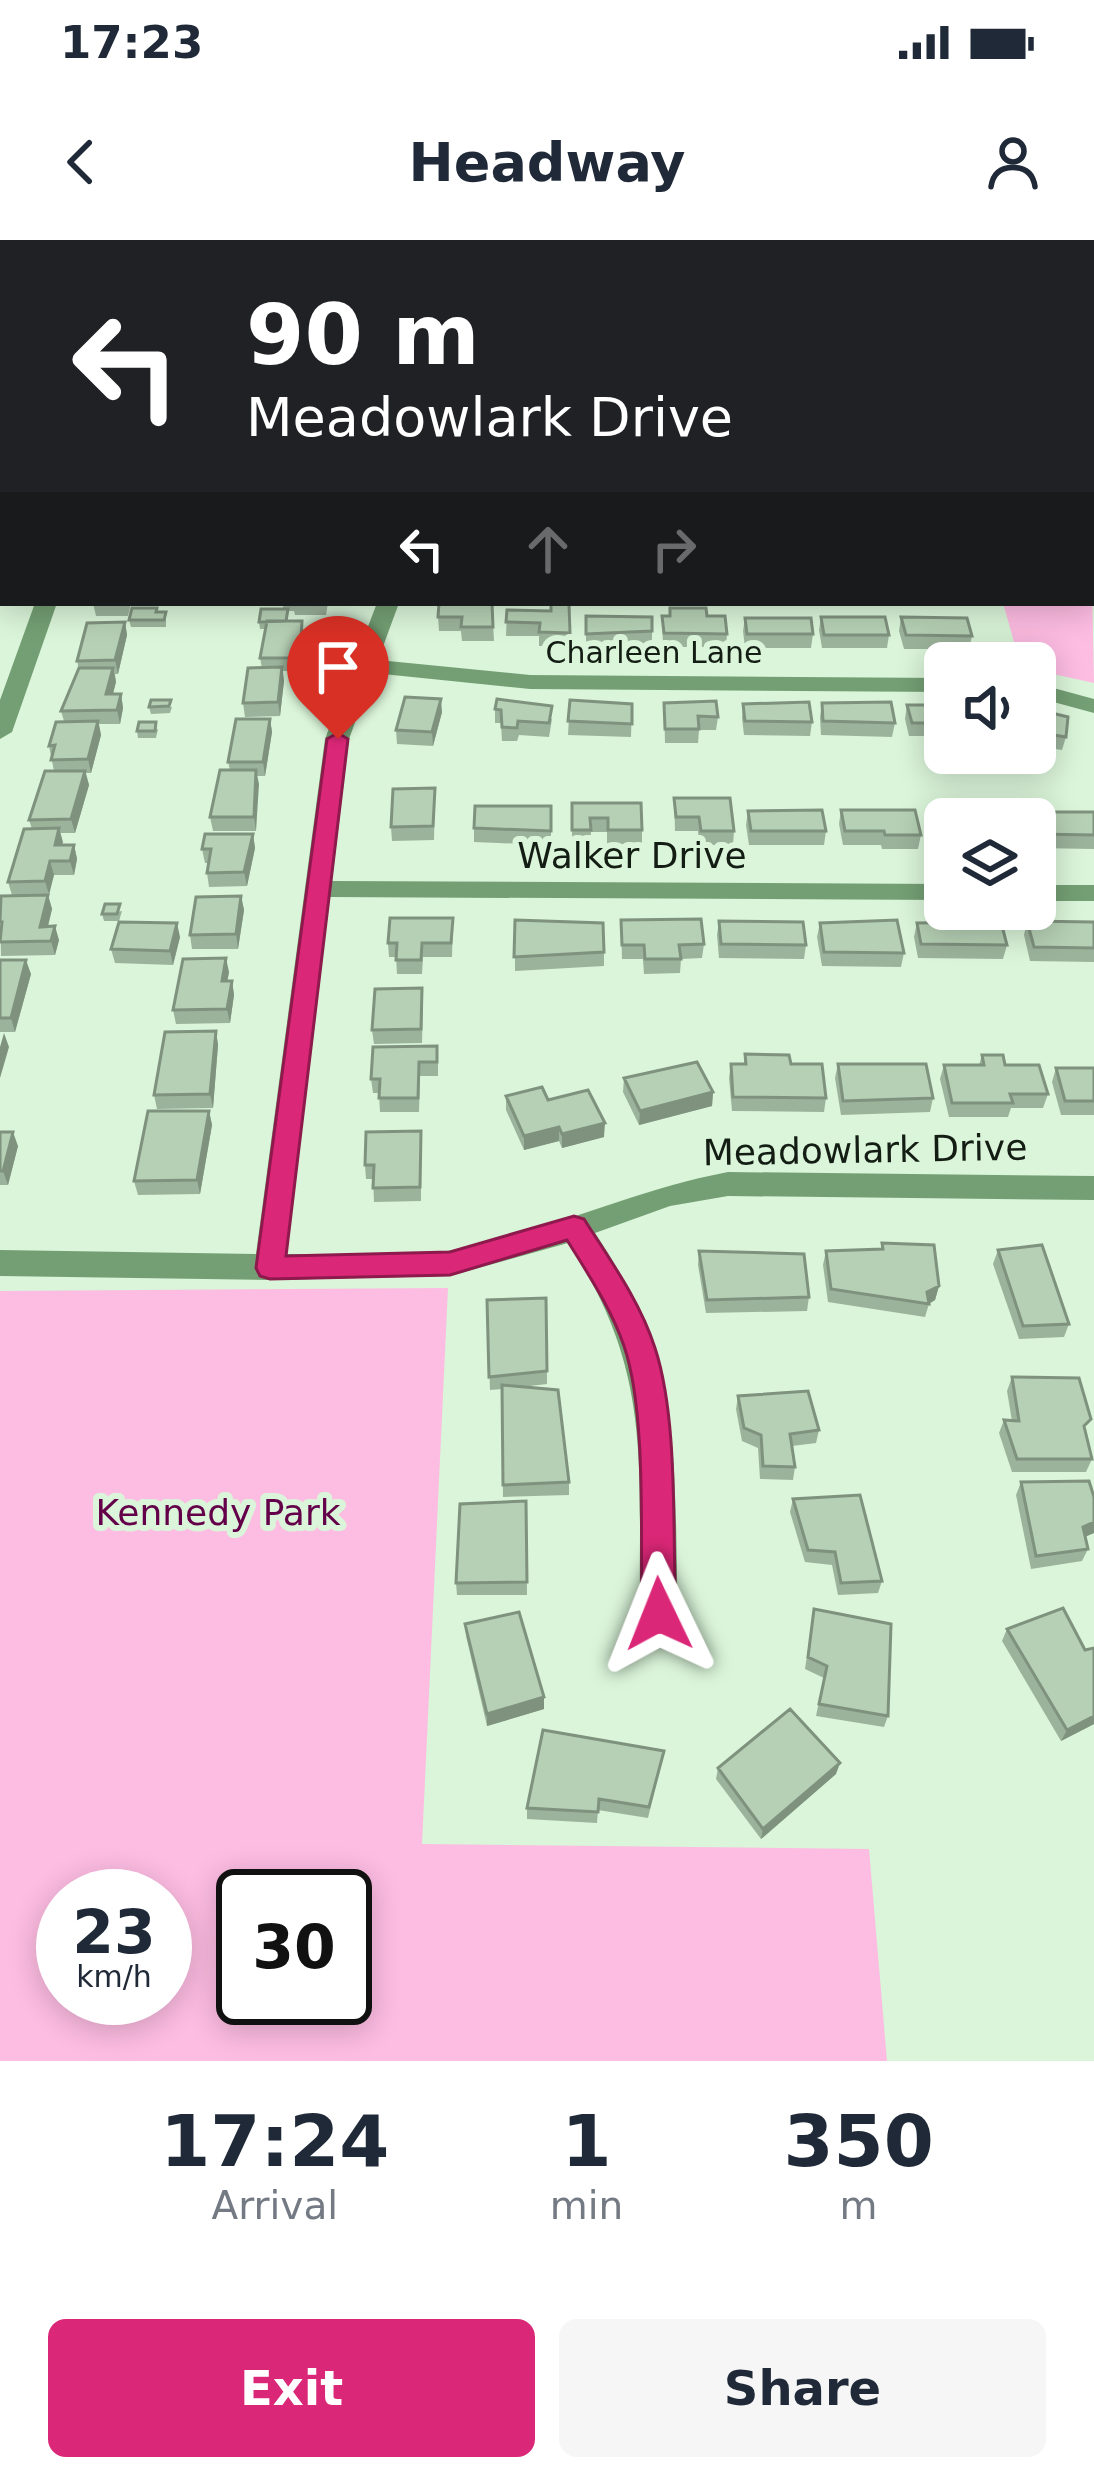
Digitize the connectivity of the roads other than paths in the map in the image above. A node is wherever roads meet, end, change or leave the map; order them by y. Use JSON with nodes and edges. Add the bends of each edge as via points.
{"nodes":[{"id":1,"x":44,"y":606,"type":"edge"},
{"id":2,"x":387,"y":606,"type":"edge"},
{"id":3,"x":363,"y":665,"type":"junction"},
{"id":4,"x":11,"y":672,"type":"edge"},
{"id":5,"x":924,"y":685,"type":"edge"},
{"id":6,"x":1056,"y":696,"type":"edge"},
{"id":7,"x":1094,"y":706,"type":"edge"},
{"id":8,"x":0,"y":732,"type":"edge"},
{"id":9,"x":318,"y":889,"type":"junction"},
{"id":10,"x":924,"y":892,"type":"edge"},
{"id":11,"x":1056,"y":893,"type":"edge"},
{"id":12,"x":1094,"y":893,"type":"edge"},
{"id":13,"x":1094,"y":1188,"type":"edge"},
{"id":14,"x":574,"y":1227,"type":"junction"},
{"id":15,"x":0,"y":1263,"type":"edge"},
{"id":16,"x":270,"y":1268,"type":"junction"},
{"id":17,"x":659,"y":1614,"type":"dead end"}],
"edges":[{"from":1,"to":4,"type":"street"},
{"from":2,"to":3,"type":"street"},
{"from":3,"to":5,"type":"street","name":"Charleen Lane","via":[[530,682]]},
{"from":3,"to":9,"type":"street","via":[[338,739]]},
{"from":4,"to":8,"type":"street"},
{"from":6,"to":7,"type":"street"},
{"from":9,"to":10,"type":"street","name":"Walker Drive"},
{"from":9,"to":16,"type":"street"},
{"from":11,"to":12,"type":"street"},
{"from":13,"to":14,"type":"street","name":"Meadowlark Drive","via":[[728,1184]]},
{"from":14,"to":16,"type":"street","name":"Meadowlark Drive","via":[[450,1263]]},
{"from":14,"to":17,"type":"street","via":[[641,1350]]},
{"from":15,"to":16,"type":"street","name":"Meadowlark Drive"}]}
